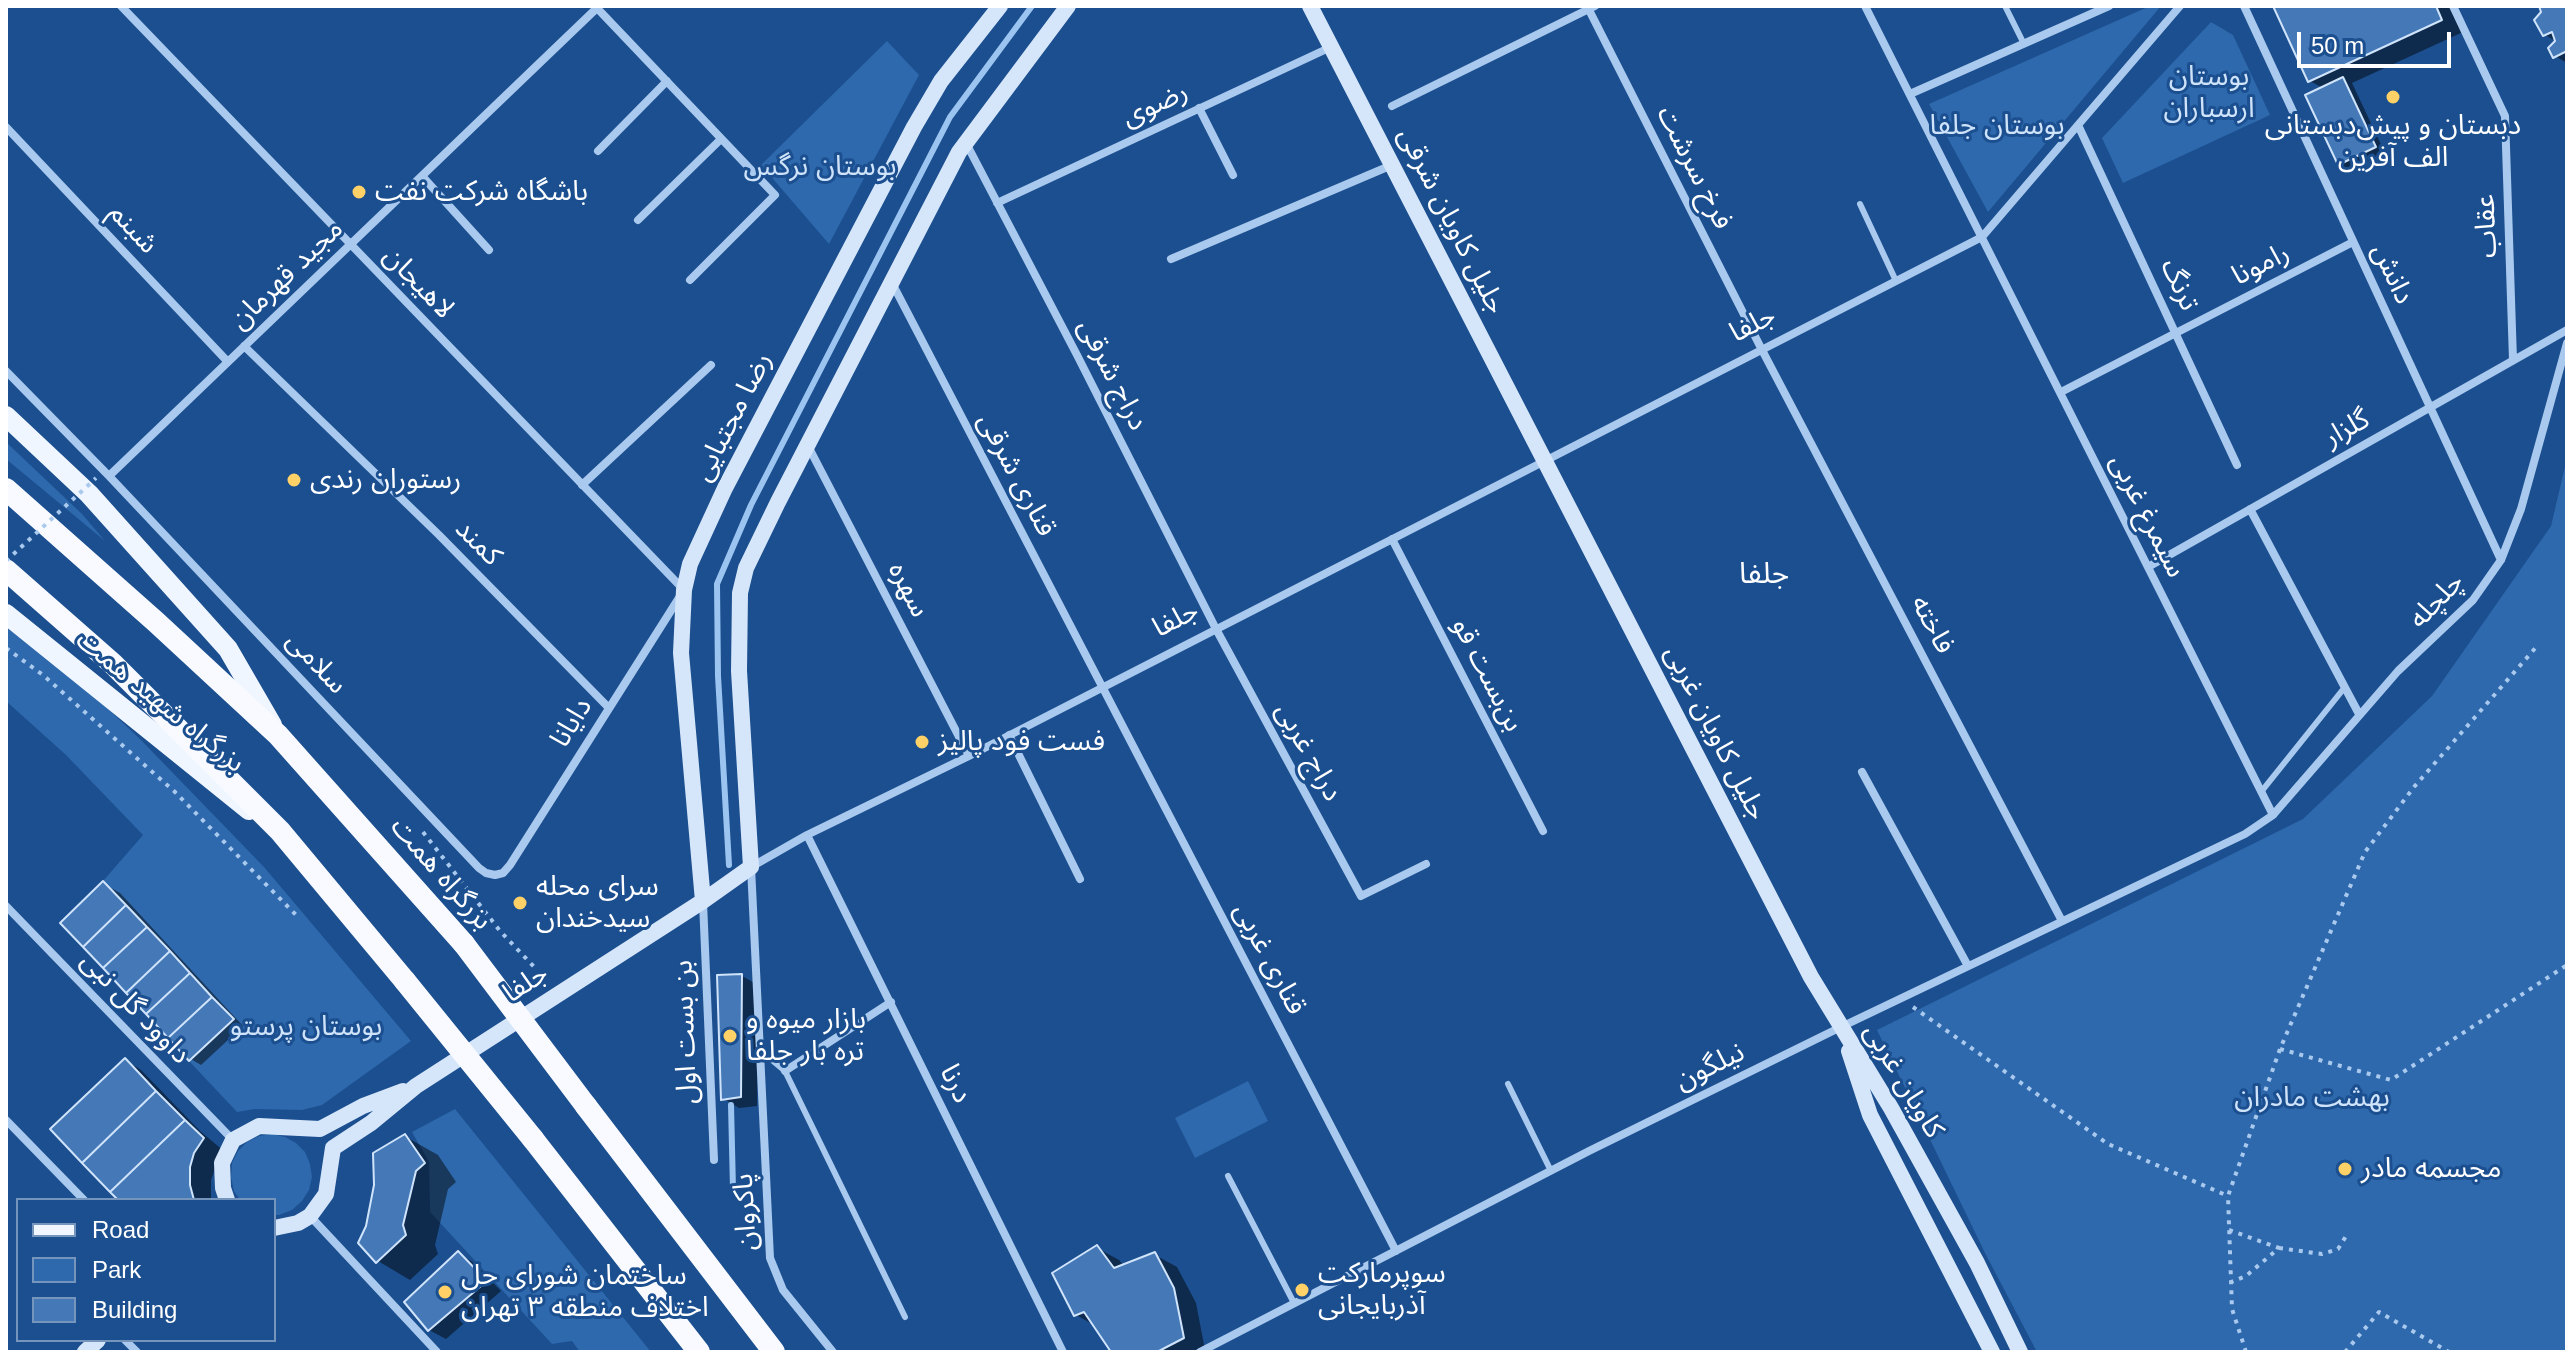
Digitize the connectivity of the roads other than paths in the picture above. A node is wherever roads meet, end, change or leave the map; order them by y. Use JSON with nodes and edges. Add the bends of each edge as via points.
{"nodes":[{"id":1,"x":121,"y":6,"type":"edge"},
{"id":2,"x":1000,"y":6,"type":"edge"},
{"id":3,"x":1068,"y":6,"type":"edge"},
{"id":4,"x":1310,"y":6,"type":"edge"},
{"id":5,"x":1865,"y":6,"type":"edge"},
{"id":6,"x":2005,"y":6,"type":"edge"},
{"id":7,"x":2109,"y":6,"type":"edge"},
{"id":8,"x":2180,"y":6,"type":"edge"},
{"id":9,"x":2244,"y":6,"type":"edge"},
{"id":10,"x":2453,"y":6,"type":"edge"},
{"id":11,"x":597,"y":7,"type":"edge"},
{"id":12,"x":1590,"y":7,"type":"edge"},
{"id":13,"x":2024,"y":44,"type":"junction"},
{"id":14,"x":1331,"y":47,"type":"junction"},
{"id":15,"x":667,"y":81,"type":"junction"},
{"id":16,"x":1910,"y":94,"type":"junction"},
{"id":17,"x":1392,"y":106,"type":"dead end"},
{"id":18,"x":1199,"y":108,"type":"junction"},
{"id":19,"x":2078,"y":125,"type":"junction"},
{"id":20,"x":6,"y":127,"type":"edge"},
{"id":21,"x":721,"y":139,"type":"junction"},
{"id":22,"x":965,"y":143,"type":"junction"},
{"id":23,"x":598,"y":151,"type":"dead end"},
{"id":24,"x":1392,"y":165,"type":"junction"},
{"id":25,"x":1233,"y":175,"type":"dead end"},
{"id":26,"x":422,"y":176,"type":"junction"},
{"id":27,"x":997,"y":203,"type":"junction"},
{"id":28,"x":1860,"y":204,"type":"dead end"},
{"id":29,"x":638,"y":220,"type":"dead end"},
{"id":30,"x":1982,"y":237,"type":"junction"},
{"id":31,"x":2353,"y":242,"type":"junction"},
{"id":32,"x":350,"y":244,"type":"junction"},
{"id":33,"x":489,"y":250,"type":"dead end"},
{"id":34,"x":1171,"y":259,"type":"dead end"},
{"id":35,"x":690,"y":280,"type":"dead end"},
{"id":36,"x":1896,"y":281,"type":"junction"},
{"id":37,"x":891,"y":282,"type":"junction"},
{"id":38,"x":2567,"y":330,"type":"edge"},
{"id":39,"x":2177,"y":333,"type":"junction"},
{"id":40,"x":2567,"y":343,"type":"edge"},
{"id":41,"x":244,"y":346,"type":"junction"},
{"id":42,"x":1762,"y":350,"type":"junction"},
{"id":43,"x":2513,"y":360,"type":"junction"},
{"id":44,"x":228,"y":362,"type":"junction"},
{"id":45,"x":711,"y":365,"type":"dead end"},
{"id":46,"x":6,"y":371,"type":"edge"},
{"id":47,"x":2061,"y":392,"type":"junction"},
{"id":48,"x":2430,"y":408,"type":"junction"},
{"id":49,"x":6,"y":416,"type":"edge"},
{"id":50,"x":807,"y":444,"type":"junction"},
{"id":51,"x":1545,"y":461,"type":"junction"},
{"id":52,"x":2237,"y":465,"type":"dead end"},
{"id":53,"x":109,"y":476,"type":"junction"},
{"id":54,"x":582,"y":485,"type":"junction"},
{"id":55,"x":6,"y":489,"type":"edge"},
{"id":56,"x":2250,"y":509,"type":"junction"},
{"id":57,"x":1392,"y":539,"type":"junction"},
{"id":58,"x":2501,"y":560,"type":"junction"},
{"id":59,"x":2148,"y":567,"type":"junction"},
{"id":60,"x":6,"y":570,"type":"edge"},
{"id":61,"x":684,"y":590,"type":"junction"},
{"id":62,"x":6,"y":614,"type":"edge"},
{"id":63,"x":1216,"y":629,"type":"junction"},
{"id":64,"x":1102,"y":687,"type":"junction"},
{"id":65,"x":2345,"y":687,"type":"junction"},
{"id":66,"x":608,"y":707,"type":"junction"},
{"id":67,"x":2359,"y":714,"type":"junction"},
{"id":68,"x":278,"y":735,"type":"junction"},
{"id":69,"x":1009,"y":735,"type":"junction"},
{"id":70,"x":969,"y":756,"type":"junction"},
{"id":71,"x":1862,"y":772,"type":"dead end"},
{"id":72,"x":2261,"y":792,"type":"junction"},
{"id":73,"x":2273,"y":815,"type":"junction"},
{"id":74,"x":280,"y":831,"type":"junction"},
{"id":75,"x":1543,"y":831,"type":"dead end"},
{"id":76,"x":2245,"y":834,"type":"joint"},
{"id":77,"x":807,"y":835,"type":"junction"},
{"id":78,"x":1426,"y":864,"type":"dead end"},
{"id":79,"x":751,"y":867,"type":"junction"},
{"id":80,"x":495,"y":875,"type":"joint"},
{"id":81,"x":1080,"y":879,"type":"dead end"},
{"id":82,"x":703,"y":901,"type":"junction"},
{"id":83,"x":6,"y":906,"type":"edge"},
{"id":84,"x":2062,"y":921,"type":"junction"},
{"id":85,"x":1968,"y":966,"type":"junction"},
{"id":86,"x":891,"y":1002,"type":"junction"},
{"id":87,"x":1841,"y":1027,"type":"junction"},
{"id":88,"x":760,"y":1050,"type":"junction"},
{"id":89,"x":785,"y":1071,"type":"junction"},
{"id":90,"x":1508,"y":1084,"type":"dead end"},
{"id":91,"x":416,"y":1086,"type":"junction"},
{"id":92,"x":6,"y":1120,"type":"edge"},
{"id":93,"x":233,"y":1140,"type":"junction"},
{"id":94,"x":714,"y":1160,"type":"dead end"},
{"id":95,"x":1551,"y":1171,"type":"junction"},
{"id":96,"x":1228,"y":1176,"type":"dead end"},
{"id":97,"x":82,"y":1198,"type":"edge"},
{"id":98,"x":226,"y":1198,"type":"edge"},
{"id":99,"x":310,"y":1216,"type":"junction"},
{"id":100,"x":276,"y":1228,"type":"edge"},
{"id":101,"x":1396,"y":1251,"type":"junction"},
{"id":102,"x":1294,"y":1303,"type":"junction"},
{"id":103,"x":905,"y":1317,"type":"dead end"},
{"id":104,"x":437,"y":1352,"type":"edge"},
{"id":105,"x":699,"y":1352,"type":"edge"},
{"id":106,"x":774,"y":1352,"type":"edge"},
{"id":107,"x":833,"y":1352,"type":"edge"},
{"id":108,"x":1063,"y":1352,"type":"edge"},
{"id":109,"x":1200,"y":1352,"type":"edge"},
{"id":110,"x":1992,"y":1352,"type":"edge"},
{"id":111,"x":2020,"y":1352,"type":"edge"}],
"edges":[{"from":1,"to":32,"type":"street","name":"لاهیجان"},
{"from":2,"to":61,"type":"main road","name":"رضا مجتبایی","via":[[941,81],[914,127],[725,488],[690,564]]},
{"from":3,"to":22,"type":"main road"},
{"from":4,"to":14,"type":"main road","name":"جلیل کاویان شرقی"},
{"from":5,"to":16,"type":"street","name":"سیمرغ غربی"},
{"from":6,"to":13,"type":"lane"},
{"from":7,"to":13,"type":"street"},
{"from":8,"to":19,"type":"street"},
{"from":9,"to":31,"type":"street","name":"دانش"},
{"from":10,"to":43,"type":"street","name":"عقاب","via":[[2505,116]]},
{"from":11,"to":15,"type":"street"},
{"from":11,"to":26,"type":"street","name":"مجید قهرمان"},
{"from":12,"to":17,"type":"street"},
{"from":12,"to":42,"type":"street","name":"فرخ سرشت"},
{"from":13,"to":16,"type":"street"},
{"from":14,"to":18,"type":"street","name":"رضوی"},
{"from":14,"to":24,"type":"main road","name":"جلیل کاویان شرقی"},
{"from":15,"to":21,"type":"street"},
{"from":15,"to":23,"type":"street"},
{"from":16,"to":30,"type":"street","name":"سیمرغ غربی"},
{"from":18,"to":25,"type":"street"},
{"from":18,"to":27,"type":"street","name":"رضوی"},
{"from":19,"to":30,"type":"street"},
{"from":19,"to":39,"type":"street","name":"ترنگ"},
{"from":20,"to":44,"type":"street","name":"شبنم"},
{"from":21,"to":29,"type":"street"},
{"from":21,"to":35,"type":"street","via":[[775,195]]},
{"from":22,"to":27,"type":"street","name":"دراج شرقی"},
{"from":22,"to":37,"type":"main road"},
{"from":24,"to":34,"type":"street"},
{"from":24,"to":51,"type":"main road","name":"جلیل کاویان شرقی"},
{"from":26,"to":32,"type":"street","name":"مجید قهرمان"},
{"from":26,"to":33,"type":"street"},
{"from":27,"to":63,"type":"street","name":"دراج شرقی"},
{"from":28,"to":36,"type":"lane"},
{"from":30,"to":36,"type":"street","name":"جلفا"},
{"from":30,"to":47,"type":"street","name":"سیمرغ غربی"},
{"from":31,"to":39,"type":"street","name":"رامونا"},
{"from":31,"to":48,"type":"street","name":"دانش"},
{"from":32,"to":41,"type":"street","name":"مجید قهرمان"},
{"from":32,"to":54,"type":"street","name":"لاهیجان"},
{"from":36,"to":42,"type":"street","name":"جلفا"},
{"from":37,"to":50,"type":"main road"},
{"from":37,"to":64,"type":"street","name":"قناری شرقی"},
{"from":38,"to":43,"type":"street","name":"گلزار"},
{"from":39,"to":47,"type":"street","name":"رامونا"},
{"from":39,"to":52,"type":"street","name":"ترنگ"},
{"from":40,"to":58,"type":"street","name":"چلچله","via":[[2521,509]]},
{"from":41,"to":44,"type":"street","name":"مجید قهرمان"},
{"from":41,"to":66,"type":"street","name":"کمند"},
{"from":42,"to":51,"type":"street","name":"جلفا"},
{"from":42,"to":84,"type":"street","name":"فاخته"},
{"from":43,"to":48,"type":"street","name":"گلزار"},
{"from":44,"to":53,"type":"street","name":"مجید قهرمان"},
{"from":45,"to":54,"type":"street"},
{"from":46,"to":53,"type":"street","name":"سلامی"},
{"from":47,"to":59,"type":"street","name":"سیمرغ غربی"},
{"from":48,"to":56,"type":"street","name":"گلزار"},
{"from":48,"to":58,"type":"street","name":"دانش"},
{"from":49,"to":68,"type":"main road","via":[[89,494],[228,649]]},
{"from":50,"to":70,"type":"street","name":"سهره"},
{"from":50,"to":79,"type":"main road","via":[[746,568],[740,593],[739,671]]},
{"from":51,"to":57,"type":"street","name":"جلفا"},
{"from":51,"to":87,"type":"main road","name":"جلیل کاویان غربی"},
{"from":53,"to":80,"type":"street","name":"سلامی","via":[[479,868]]},
{"from":54,"to":61,"type":"street","name":"لاهیجان"},
{"from":55,"to":68,"type":"highway","name":"بزرگراه همت"},
{"from":56,"to":59,"type":"street","name":"گلزار"},
{"from":56,"to":65,"type":"street"},
{"from":57,"to":63,"type":"street","name":"جلفا"},
{"from":57,"to":75,"type":"street","name":"بن‌بست قو"},
{"from":58,"to":67,"type":"street","name":"چلچله","via":[[2473,600]]},
{"from":59,"to":72,"type":"street","name":"سیمرغ غربی"},
{"from":60,"to":74,"type":"highway","via":[[113,664]]},
{"from":61,"to":66,"type":"street","name":"دایانا"},
{"from":61,"to":82,"type":"main road","name":"رضا مجتبایی","via":[[681,653]]},
{"from":62,"to":74,"type":"main road","name":"بزرگراه شهید همت"},
{"from":63,"to":64,"type":"street","name":"جلفا"},
{"from":63,"to":78,"type":"street","name":"دراج غربی","via":[[1361,896]]},
{"from":64,"to":69,"type":"street","name":"جلفا"},
{"from":64,"to":101,"type":"street","name":"قناری غربی"},
{"from":65,"to":67,"type":"street"},
{"from":65,"to":72,"type":"lane"},
{"from":66,"to":80,"type":"street","name":"دایانا","via":[[510,865]]},
{"from":67,"to":73,"type":"street","name":"چلچله"},
{"from":68,"to":106,"type":"highway","name":"بزرگراه همت","bridge":true,"via":[[464,944]]},
{"from":69,"to":70,"type":"street","name":"جلفا"},
{"from":69,"to":81,"type":"street"},
{"from":70,"to":77,"type":"street","name":"جلفا"},
{"from":71,"to":85,"type":"street"},
{"from":72,"to":73,"type":"street","name":"سیمرغ غربی"},
{"from":73,"to":76,"type":"street","name":"چلچله"},
{"from":74,"to":105,"type":"highway","bridge":true,"via":[[533,1139]]},
{"from":76,"to":84,"type":"street","name":"نیلگون"},
{"from":77,"to":79,"type":"street","name":"جلفا"},
{"from":77,"to":86,"type":"street","name":"درنا"},
{"from":79,"to":82,"type":"main road","name":"جلفا"},
{"from":79,"to":88,"type":"street","name":"پاکروان"},
{"from":82,"to":91,"type":"main road","name":"جلفا"},
{"from":82,"to":94,"type":"street","name":"بن بست اول"},
{"from":83,"to":93,"type":"street","name":"داوود گل نبی"},
{"from":84,"to":85,"type":"street","name":"نیلگون"},
{"from":85,"to":87,"type":"street","name":"نیلگون"},
{"from":86,"to":89,"type":"street"},
{"from":86,"to":108,"type":"street","name":"درنا"},
{"from":87,"to":95,"type":"street","name":"نیلگون"},
{"from":87,"to":110,"type":"main road","name":"کاویان غربی","via":[[1870,1115]]},
{"from":87,"to":111,"type":"main road","name":"کاویان غربی","via":[[1963,1237]]},
{"from":88,"to":89,"type":"lane"},
{"from":88,"to":107,"type":"street","name":"پاکروان","via":[[770,1258],[783,1290]]},
{"from":89,"to":103,"type":"lane"},
{"from":90,"to":95,"type":"lane"},
{"from":91,"to":93,"type":"main road","via":[[320,1129],[259,1126]]},
{"from":91,"to":99,"type":"main road","via":[[333,1148],[326,1194]]},
{"from":92,"to":97,"type":"street"},
{"from":93,"to":98,"type":"main road","via":[[222,1163]]},
{"from":95,"to":101,"type":"street","name":"نیلگون"},
{"from":96,"to":102,"type":"lane"},
{"from":99,"to":100,"type":"main road"},
{"from":99,"to":104,"type":"street"},
{"from":101,"to":102,"type":"street","name":"نیلگون"},
{"from":102,"to":109,"type":"street","name":"نیلگون"}]}
